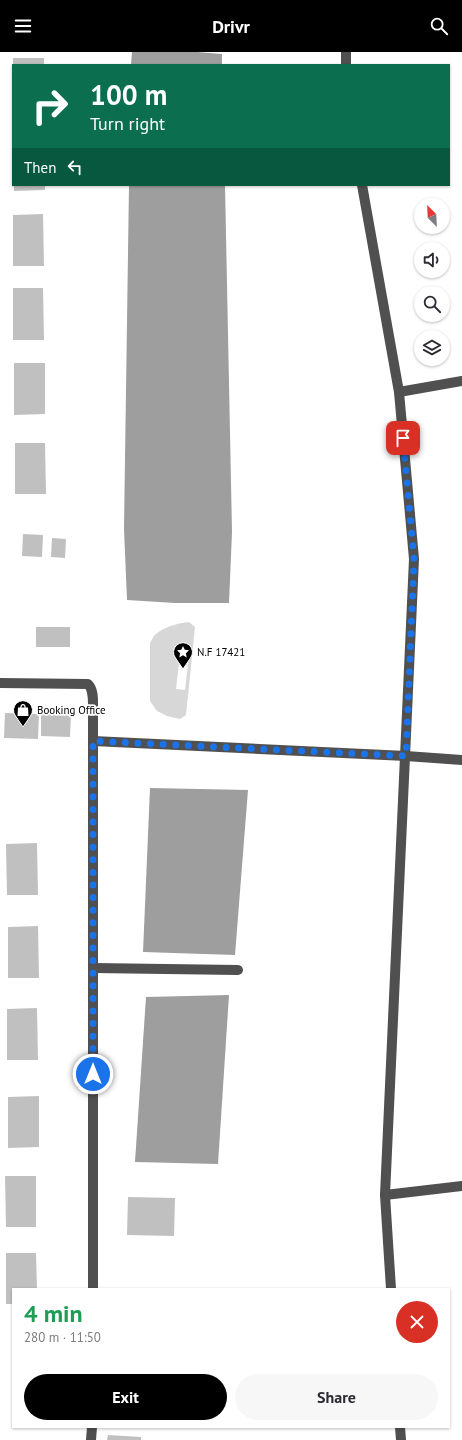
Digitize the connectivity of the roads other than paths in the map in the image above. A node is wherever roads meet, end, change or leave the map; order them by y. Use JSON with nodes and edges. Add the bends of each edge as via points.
{"nodes":[{"id":1,"x":346,"y":52,"type":"edge"},
{"id":2,"x":346,"y":64,"type":"edge"},
{"id":3,"x":362,"y":186,"type":"edge"},
{"id":4,"x":462,"y":381,"type":"edge"},
{"id":5,"x":399,"y":392,"type":"junction"},
{"id":6,"x":0,"y":683,"type":"edge"},
{"id":7,"x":93,"y":741,"type":"junction"},
{"id":8,"x":406,"y":756,"type":"junction"},
{"id":9,"x":462,"y":760,"type":"edge"},
{"id":10,"x":93,"y":968,"type":"junction"},
{"id":11,"x":238,"y":970,"type":"dead end"},
{"id":12,"x":462,"y":1186,"type":"edge"},
{"id":13,"x":385,"y":1195,"type":"junction"},
{"id":14,"x":93,"y":1288,"type":"edge"},
{"id":15,"x":391,"y":1288,"type":"edge"},
{"id":16,"x":92,"y":1428,"type":"edge"},
{"id":17,"x":400,"y":1428,"type":"edge"},
{"id":18,"x":92,"y":1440,"type":"edge"},
{"id":19,"x":401,"y":1440,"type":"edge"}],
"edges":[{"from":1,"to":2,"type":"street"},
{"from":3,"to":5,"type":"street"},
{"from":4,"to":5,"type":"street"},
{"from":5,"to":8,"type":"street","via":[[414,559]]},
{"from":6,"to":7,"type":"street","via":[[88,684],[92,692]]},
{"from":7,"to":8,"type":"street"},
{"from":7,"to":10,"type":"street"},
{"from":8,"to":9,"type":"street"},
{"from":8,"to":13,"type":"street"},
{"from":10,"to":11,"type":"street"},
{"from":10,"to":14,"type":"street"},
{"from":12,"to":13,"type":"street"},
{"from":13,"to":15,"type":"street"},
{"from":16,"to":18,"type":"street"},
{"from":17,"to":19,"type":"street"}]}
